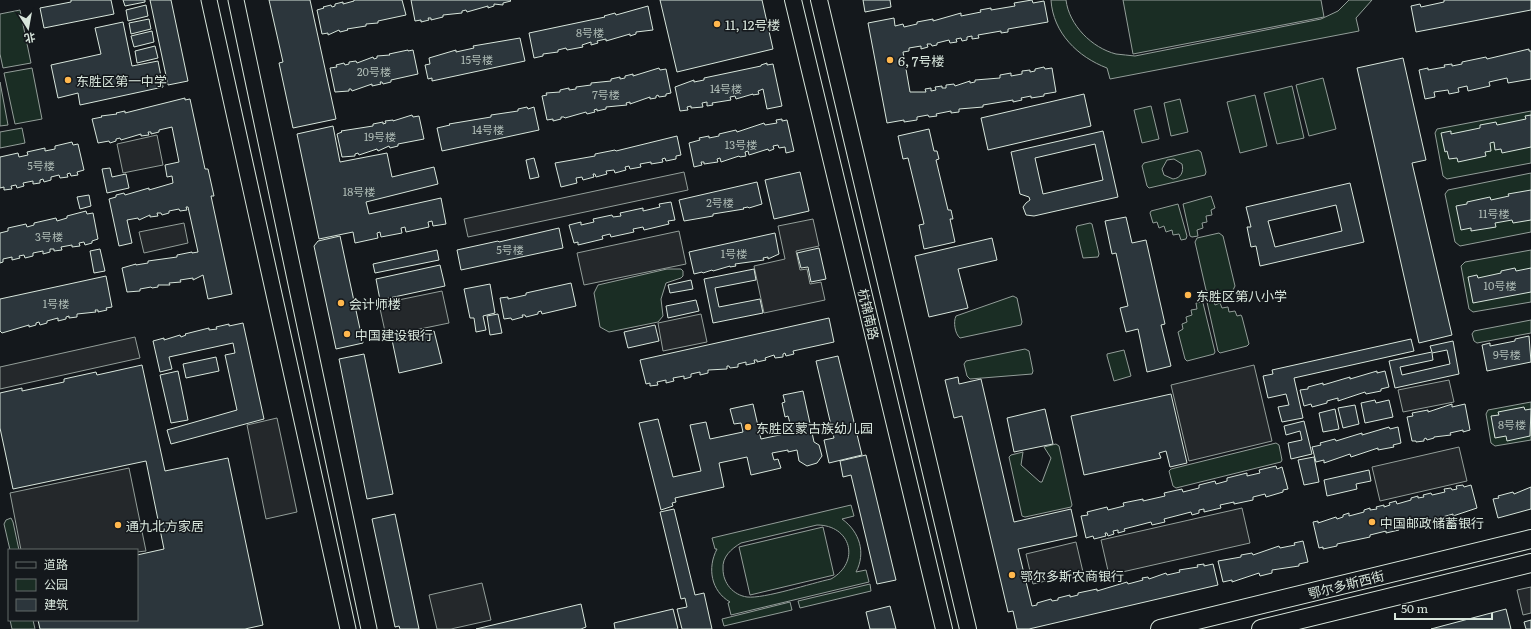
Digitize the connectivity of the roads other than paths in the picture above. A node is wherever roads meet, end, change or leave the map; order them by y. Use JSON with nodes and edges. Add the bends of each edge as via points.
{"nodes":[{"id":1,"x":209,"y":0,"type":"edge"},
{"id":2,"x":236,"y":0,"type":"edge"},
{"id":3,"x":793,"y":0,"type":"edge"},
{"id":4,"x":819,"y":0,"type":"edge"},
{"id":5,"x":1531,"y":539,"type":"edge"},
{"id":6,"x":1531,"y":563,"type":"edge"},
{"id":7,"x":348,"y":629,"type":"edge"},
{"id":8,"x":369,"y":629,"type":"edge"},
{"id":9,"x":944,"y":629,"type":"edge"},
{"id":10,"x":968,"y":629,"type":"edge"},
{"id":11,"x":1160,"y":629,"type":"edge"},
{"id":12,"x":1261,"y":629,"type":"edge"}],
"edges":[{"from":1,"to":7,"type":"street"},
{"from":2,"to":8,"type":"street"},
{"from":3,"to":9,"type":"main road","name":"杭锦南路"},
{"from":4,"to":10,"type":"main road","name":"杭锦南路"},
{"from":5,"to":11,"type":"main road","name":"鄂尔多斯西街"},
{"from":6,"to":12,"type":"main road","name":"鄂尔多斯西街"}]}
